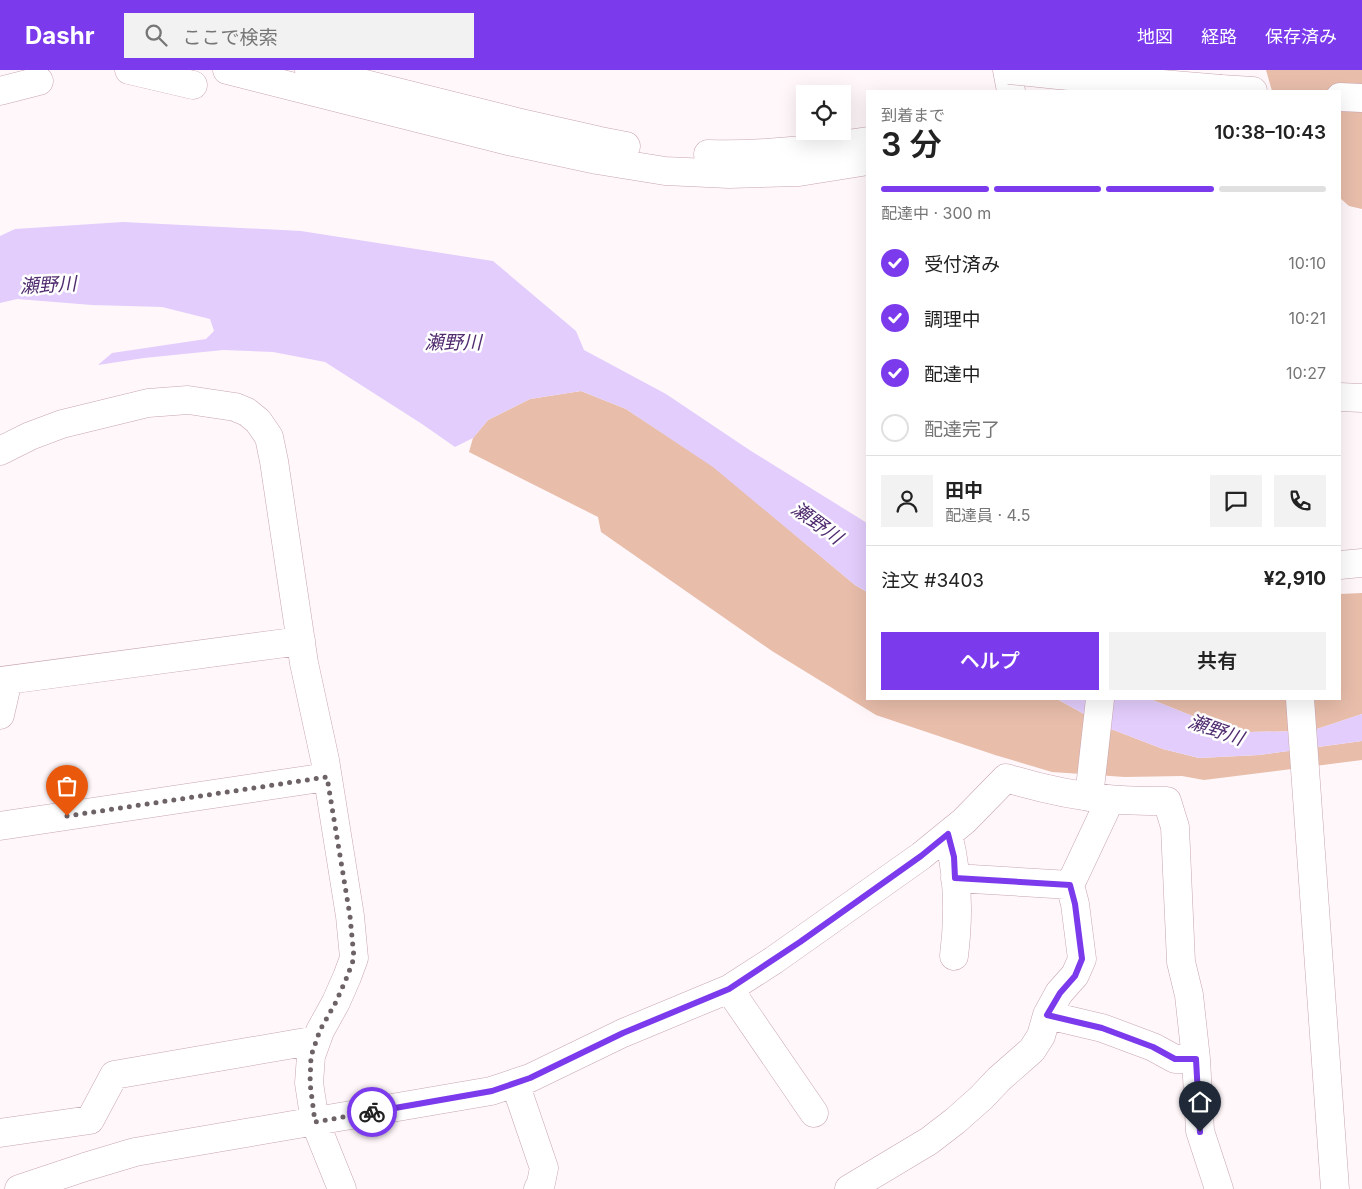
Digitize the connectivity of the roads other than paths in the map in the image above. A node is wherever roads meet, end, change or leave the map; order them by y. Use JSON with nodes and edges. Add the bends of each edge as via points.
{"nodes":[{"id":1,"x":129,"y":70,"type":"edge"},
{"id":2,"x":226,"y":70,"type":"edge"},
{"id":3,"x":309,"y":70,"type":"edge"},
{"id":4,"x":1012,"y":78,"type":"edge"},
{"id":5,"x":39,"y":81,"type":"dead end"},
{"id":6,"x":193,"y":85,"type":"dead end"},
{"id":7,"x":1237,"y":90,"type":"edge"},
{"id":8,"x":0,"y":91,"type":"edge"},
{"id":9,"x":1341,"y":97,"type":"edge"},
{"id":10,"x":1362,"y":98,"type":"edge"},
{"id":11,"x":866,"y":142,"type":"edge"},
{"id":12,"x":866,"y":161,"type":"edge"},
{"id":13,"x":1341,"y":397,"type":"edge"},
{"id":14,"x":1362,"y":398,"type":"edge"},
{"id":15,"x":0,"y":451,"type":"edge"},
{"id":16,"x":1362,"y":563,"type":"edge"},
{"id":17,"x":1341,"y":565,"type":"edge"},
{"id":18,"x":301,"y":641,"type":"junction"},
{"id":19,"x":4,"y":680,"type":"edge"},
{"id":20,"x":1100,"y":700,"type":"edge"},
{"id":21,"x":1300,"y":700,"type":"edge"},
{"id":22,"x":0,"y":714,"type":"edge"},
{"id":23,"x":327,"y":777,"type":"junction"},
{"id":24,"x":1097,"y":795,"type":"junction"},
{"id":25,"x":0,"y":826,"type":"edge"},
{"id":26,"x":948,"y":834,"type":"junction"},
{"id":27,"x":955,"y":878,"type":"junction"},
{"id":28,"x":1070,"y":885,"type":"junction"},
{"id":29,"x":954,"y":956,"type":"dead end"},
{"id":30,"x":729,"y":989,"type":"junction"},
{"id":31,"x":1047,"y":1015,"type":"junction"},
{"id":32,"x":317,"y":1040,"type":"junction"},
{"id":33,"x":1196,"y":1059,"type":"junction"},
{"id":34,"x":515,"y":1083,"type":"junction"},
{"id":35,"x":814,"y":1113,"type":"dead end"},
{"id":36,"x":315,"y":1122,"type":"junction"},
{"id":37,"x":0,"y":1133,"type":"edge"},
{"id":38,"x":19,"y":1189,"type":"edge"},
{"id":39,"x":342,"y":1189,"type":"edge"},
{"id":40,"x":538,"y":1189,"type":"edge"},
{"id":41,"x":849,"y":1189,"type":"edge"},
{"id":42,"x":1218,"y":1189,"type":"edge"},
{"id":43,"x":1335,"y":1189,"type":"edge"}],
"edges":[{"from":1,"to":6,"type":"main road"},
{"from":2,"to":12,"type":"main road","via":[[508,141],[665,171],[729,174],[799,172]]},
{"from":3,"to":11,"type":"main road","via":[[581,137],[666,153],[729,155]]},
{"from":4,"to":7,"type":"main road","bridge":true,"via":[[1058,76]]},
{"from":5,"to":8,"type":"main road"},
{"from":9,"to":10,"type":"main road"},
{"from":13,"to":14,"type":"main road"},
{"from":15,"to":18,"type":"main road","via":[[62,424],[148,402],[188,400],[235,407],[247,412],[258,421],[271,445]]},
{"from":16,"to":17,"type":"main road"},
{"from":18,"to":19,"type":"main road"},
{"from":18,"to":23,"type":"main road"},
{"from":19,"to":22,"type":"main road"},
{"from":20,"to":24,"type":"main road"},
{"from":21,"to":43,"type":"main road"},
{"from":23,"to":25,"type":"main road"},
{"from":23,"to":32,"type":"main road","via":[[354,958]]},
{"from":24,"to":26,"type":"main road","via":[[1037,787],[1006,778]]},
{"from":24,"to":28,"type":"main road"},
{"from":24,"to":33,"type":"main road","via":[[1167,801],[1176,827],[1181,962],[1189,995]]},
{"from":26,"to":27,"type":"main road"},
{"from":26,"to":30,"type":"main road"},
{"from":27,"to":28,"type":"main road"},
{"from":27,"to":29,"type":"main road","via":[[957,937]]},
{"from":28,"to":31,"type":"main road","via":[[1082,959],[1075,976]]},
{"from":30,"to":34,"type":"main road"},
{"from":30,"to":35,"type":"main road"},
{"from":31,"to":33,"type":"main road","via":[[1102,1028],[1175,1059]]},
{"from":31,"to":41,"type":"main road","via":[[1041,1036],[1032,1050],[981,1098],[928,1140]]},
{"from":32,"to":36,"type":"main road","via":[[311,1056],[310,1083]]},
{"from":32,"to":37,"type":"main road","via":[[114,1075],[90,1120]]},
{"from":33,"to":42,"type":"main road","via":[[1200,1132]]},
{"from":34,"to":36,"type":"main road","via":[[492,1091]]},
{"from":34,"to":40,"type":"main road","via":[[544,1168]]},
{"from":36,"to":38,"type":"main road","via":[[135,1152]]},
{"from":36,"to":39,"type":"main road"}]}
